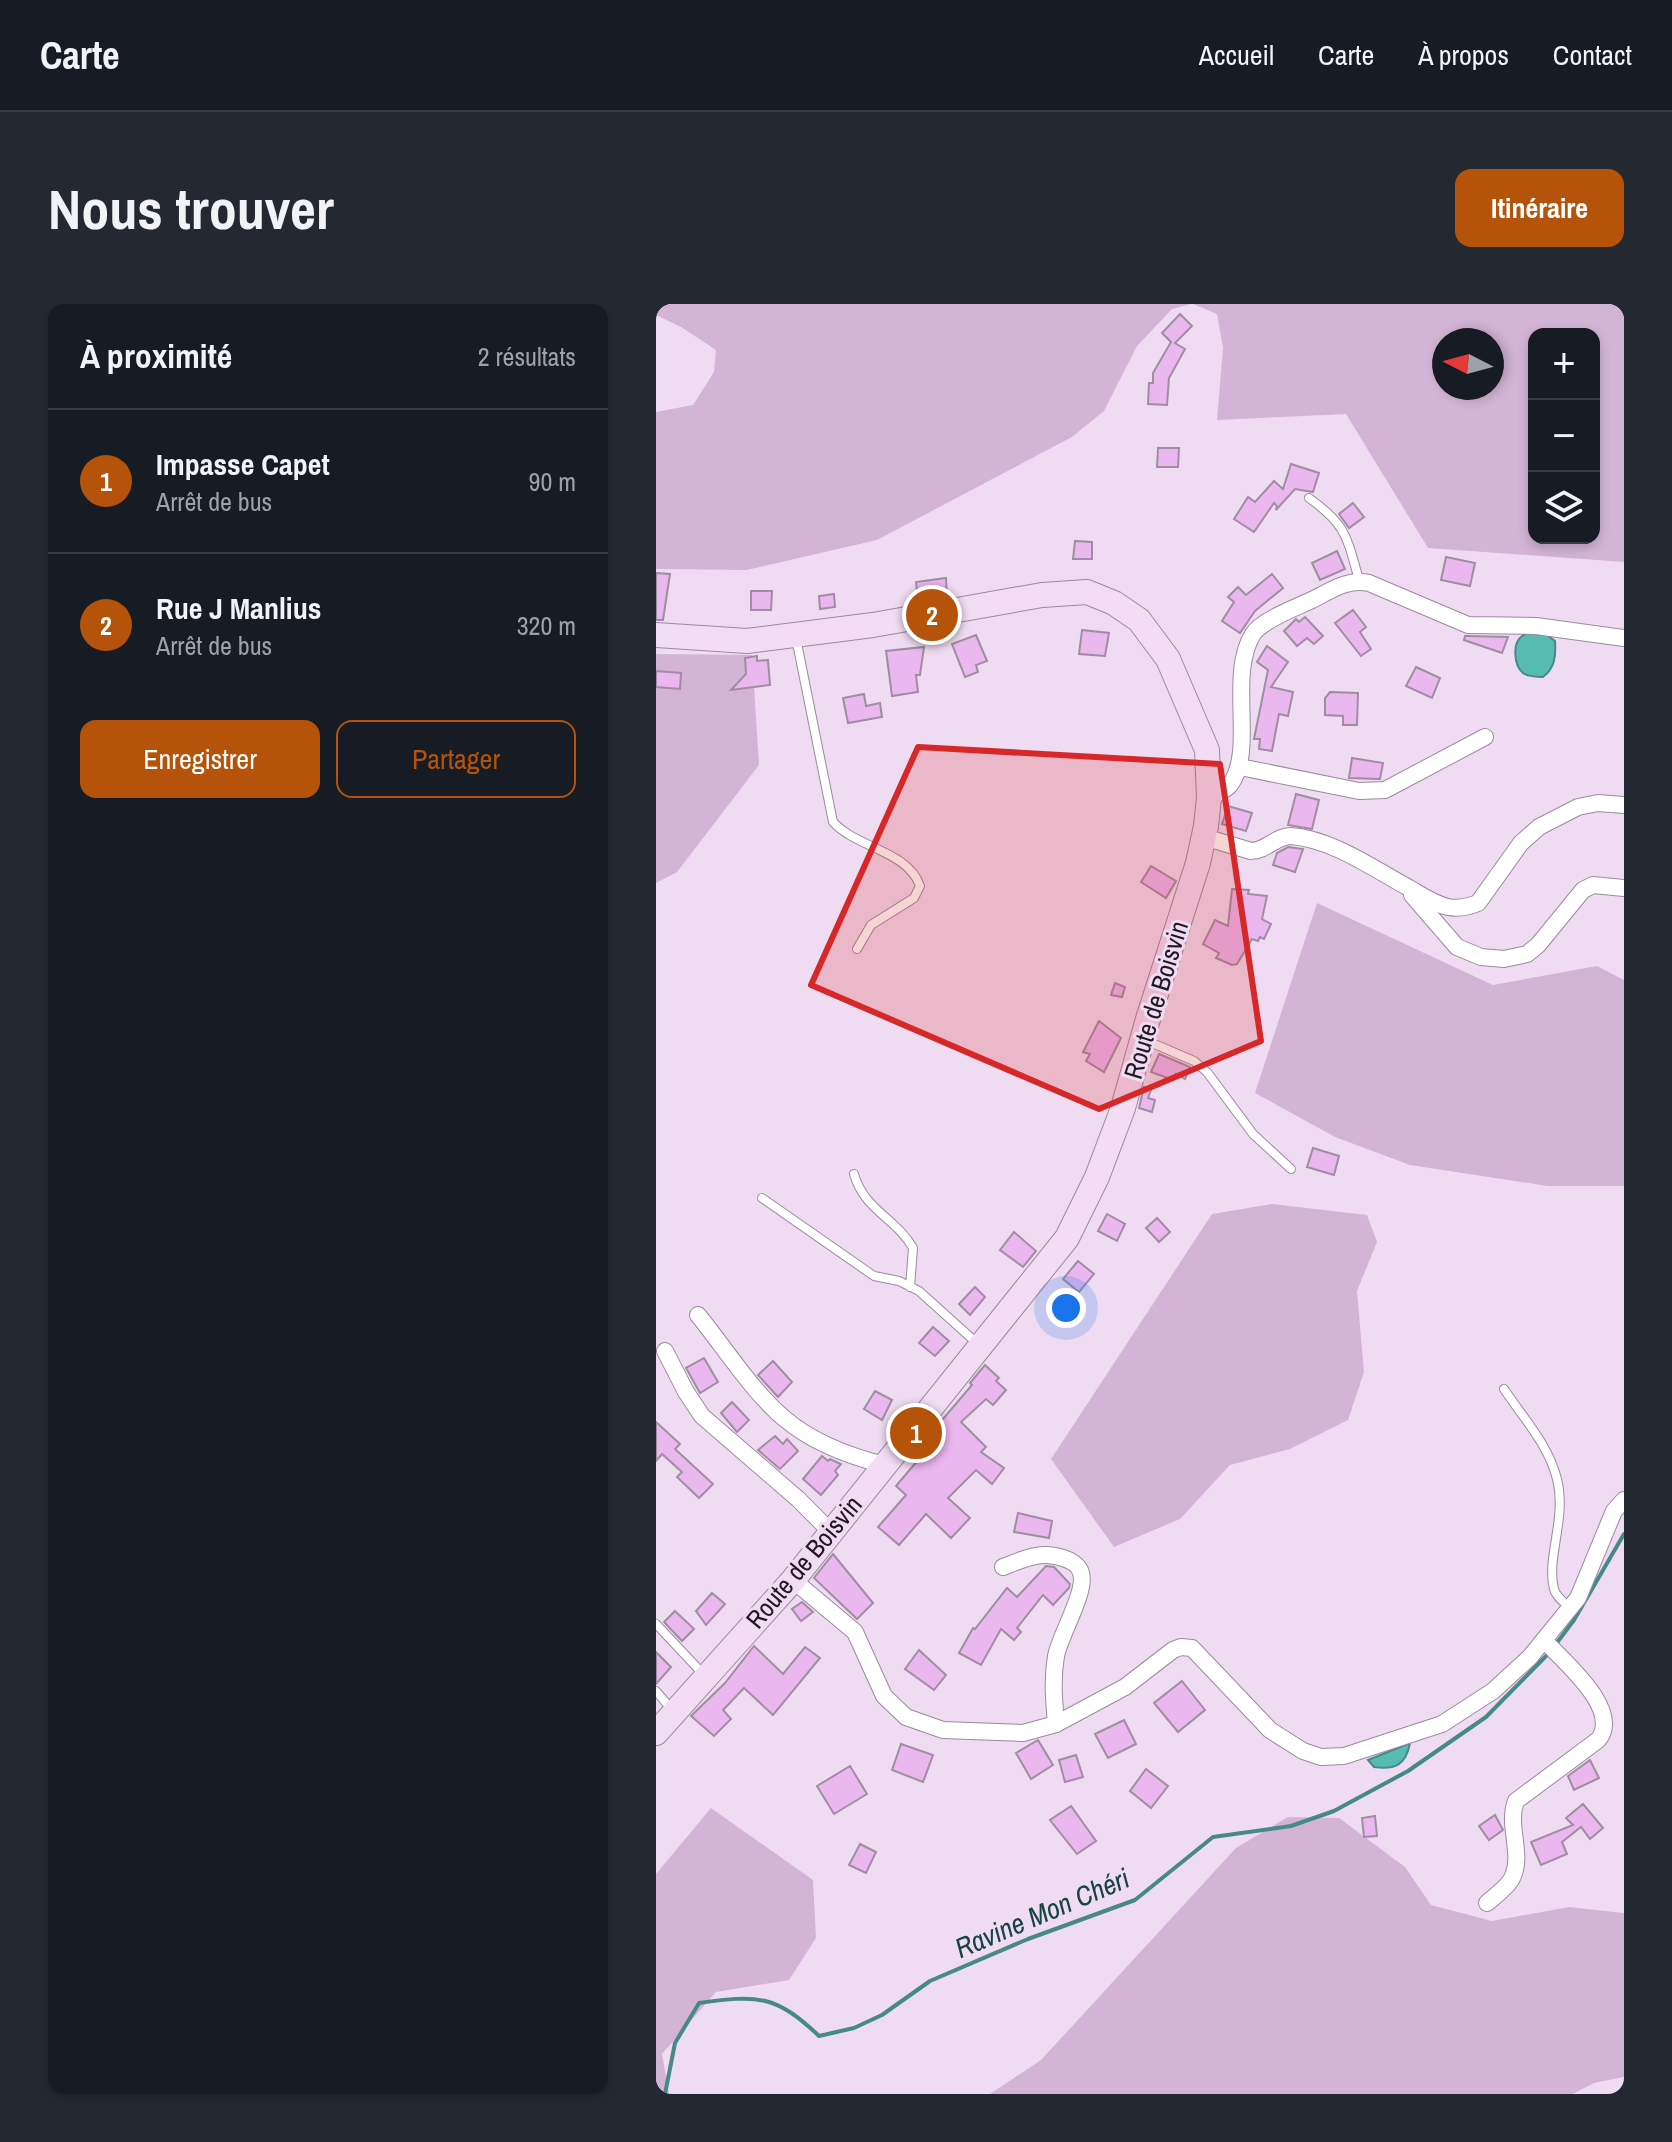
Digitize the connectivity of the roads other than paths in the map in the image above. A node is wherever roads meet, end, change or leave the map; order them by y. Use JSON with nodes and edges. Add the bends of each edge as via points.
{"nodes":[{"id":1,"x":1309,"y":498,"type":"dead end"},
{"id":2,"x":1359,"y":580,"type":"junction"},
{"id":3,"x":656,"y":635,"type":"edge"},
{"id":4,"x":795,"y":635,"type":"junction"},
{"id":5,"x":1624,"y":638,"type":"edge"},
{"id":6,"x":1485,"y":737,"type":"dead end"},
{"id":7,"x":1240,"y":767,"type":"junction"},
{"id":8,"x":1209,"y":798,"type":"junction"},
{"id":9,"x":1624,"y":805,"type":"edge"},
{"id":10,"x":1204,"y":837,"type":"junction"},
{"id":11,"x":1403,"y":885,"type":"junction"},
{"id":12,"x":1624,"y":888,"type":"edge"},
{"id":13,"x":857,"y":949,"type":"dead end"},
{"id":14,"x":1142,"y":1038,"type":"junction"},
{"id":15,"x":1291,"y":1169,"type":"dead end"},
{"id":16,"x":854,"y":1174,"type":"dead end"},
{"id":17,"x":762,"y":1198,"type":"dead end"},
{"id":18,"x":910,"y":1287,"type":"junction"},
{"id":19,"x":698,"y":1315,"type":"dead end"},
{"id":20,"x":980,"y":1346,"type":"junction"},
{"id":21,"x":665,"y":1351,"type":"dead end"},
{"id":22,"x":1504,"y":1389,"type":"dead end"},
{"id":23,"x":884,"y":1465,"type":"junction"},
{"id":24,"x":1624,"y":1500,"type":"edge"},
{"id":25,"x":831,"y":1532,"type":"junction"},
{"id":26,"x":1003,"y":1567,"type":"dead end"},
{"id":27,"x":793,"y":1580,"type":"junction"},
{"id":28,"x":1570,"y":1608,"type":"junction"},
{"id":29,"x":656,"y":1624,"type":"edge"},
{"id":30,"x":1544,"y":1640,"type":"junction"},
{"id":31,"x":706,"y":1677,"type":"junction"},
{"id":32,"x":656,"y":1691,"type":"edge"},
{"id":33,"x":674,"y":1712,"type":"junction"},
{"id":34,"x":1056,"y":1724,"type":"junction"},
{"id":35,"x":656,"y":1733,"type":"edge"},
{"id":36,"x":1487,"y":1903,"type":"dead end"}],
"edges":[{"from":1,"to":2,"type":"lane","via":[[1333,515],[1347,535]]},
{"from":2,"to":5,"type":"street","via":[[1468,625],[1536,626]]},
{"from":2,"to":7,"type":"street","via":[[1254,631],[1242,679]]},
{"from":3,"to":4,"type":"main road","name":"Route de Boisvin","via":[[747,641]]},
{"from":4,"to":8,"type":"main road","name":"Route de Boisvin","via":[[1087,592],[1139,620],[1168,659],[1207,750]]},
{"from":4,"to":13,"type":"lane","via":[[833,822],[904,864],[920,886],[914,898],[871,925]]},
{"from":6,"to":7,"type":"street","via":[[1385,790],[1359,791]]},
{"from":7,"to":8,"type":"street","via":[[1229,788]]},
{"from":8,"to":10,"type":"main road","name":"Route de Boisvin"},
{"from":9,"to":11,"type":"street","via":[[1578,807],[1539,827],[1521,843],[1478,903],[1467,907],[1447,906]]},
{"from":10,"to":11,"type":"street","via":[[1251,851],[1281,838],[1296,838],[1340,850]]},
{"from":10,"to":14,"type":"main road","name":"Route de Boisvin"},
{"from":11,"to":12,"type":"street","via":[[1457,947],[1504,959],[1527,954],[1538,945],[1583,890],[1593,885]]},
{"from":14,"to":15,"type":"lane","via":[[1207,1072],[1253,1134]]},
{"from":14,"to":20,"type":"main road","name":"Route de Boisvin","via":[[1123,1108],[1067,1238]]},
{"from":16,"to":18,"type":"lane","via":[[866,1200],[913,1248]]},
{"from":17,"to":18,"type":"lane","via":[[874,1276]]},
{"from":18,"to":20,"type":"lane"},
{"from":19,"to":23,"type":"street","via":[[786,1420],[833,1449]]},
{"from":20,"to":23,"type":"main road","name":"Route de Boisvin"},
{"from":21,"to":25,"type":"street","via":[[702,1416]]},
{"from":22,"to":28,"type":"lane","via":[[1538,1434],[1556,1477],[1562,1506],[1553,1575],[1555,1593]]},
{"from":23,"to":25,"type":"main road","name":"Route de Boisvin"},
{"from":24,"to":28,"type":"street","via":[[1614,1511]]},
{"from":25,"to":27,"type":"main road","name":"Route de Boisvin"},
{"from":26,"to":34,"type":"street","via":[[1037,1554],[1072,1561],[1081,1573],[1056,1654]]},
{"from":27,"to":31,"type":"main road","name":"Route de Boisvin"},
{"from":27,"to":34,"type":"street","via":[[855,1632],[884,1696],[906,1717],[943,1730],[1023,1733]]},
{"from":28,"to":30,"type":"street"},
{"from":29,"to":31,"type":"lane"},
{"from":30,"to":34,"type":"street","via":[[1493,1691],[1442,1724],[1344,1756],[1303,1751],[1270,1730],[1192,1648],[1173,1650],[1125,1687]]},
{"from":30,"to":36,"type":"street","via":[[1594,1694],[1605,1725],[1598,1740],[1516,1801],[1514,1874]]},
{"from":31,"to":33,"type":"main road","name":"Route de Boisvin"},
{"from":32,"to":33,"type":"lane"},
{"from":33,"to":35,"type":"main road","name":"Route de Boisvin"}]}
